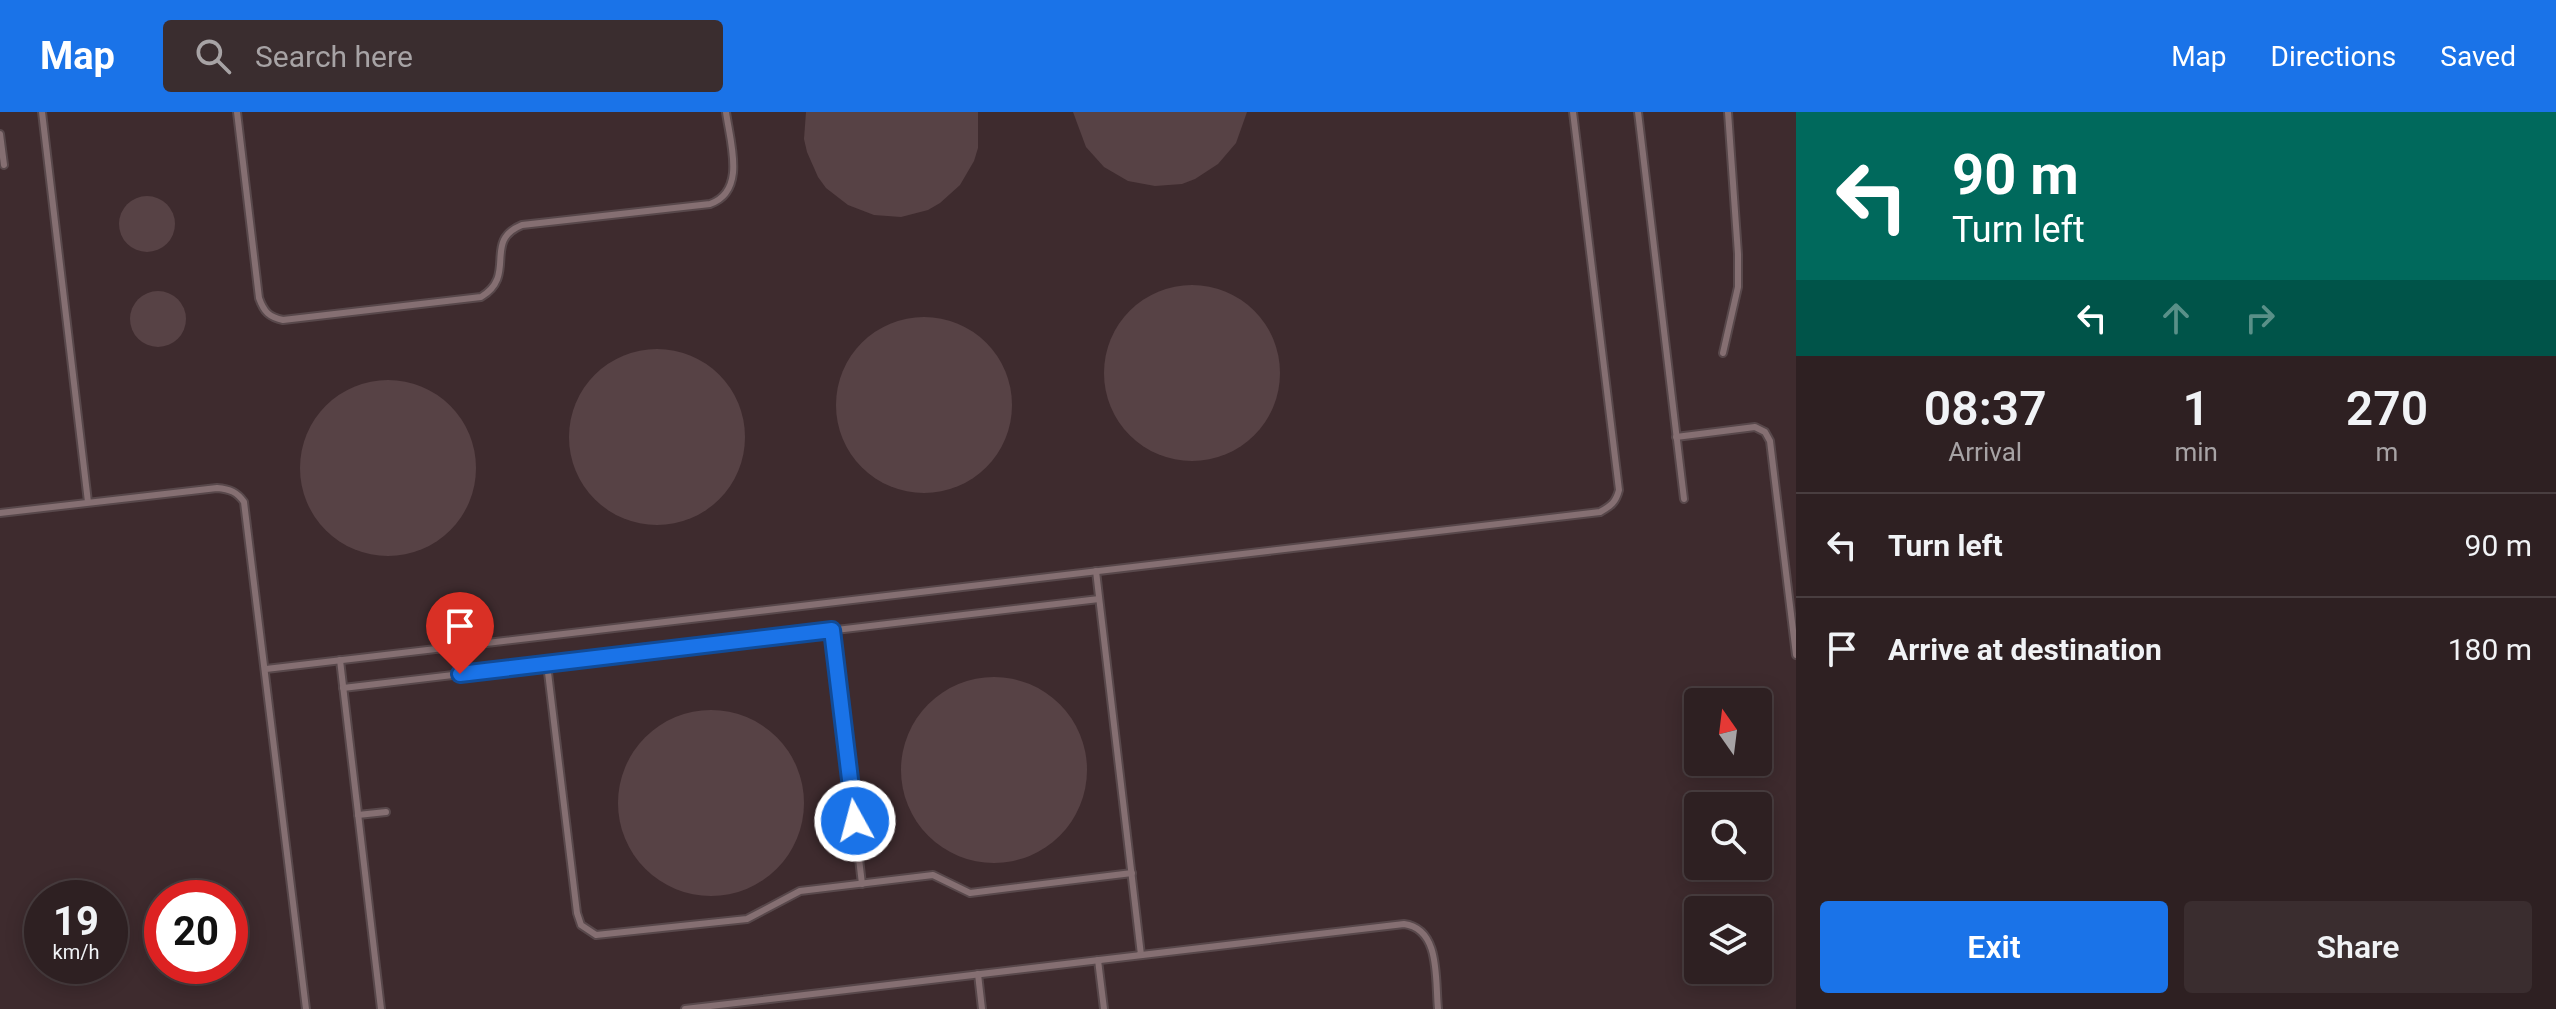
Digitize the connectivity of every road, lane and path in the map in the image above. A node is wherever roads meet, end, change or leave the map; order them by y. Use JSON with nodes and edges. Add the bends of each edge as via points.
{"nodes":[{"id":1,"x":42,"y":112,"type":"edge"},
{"id":2,"x":237,"y":112,"type":"edge"},
{"id":3,"x":726,"y":112,"type":"edge"},
{"id":4,"x":1573,"y":112,"type":"edge"},
{"id":5,"x":1638,"y":112,"type":"edge"},
{"id":6,"x":1728,"y":112,"type":"edge"},
{"id":7,"x":0,"y":134,"type":"edge"},
{"id":8,"x":4,"y":165,"type":"dead end"},
{"id":9,"x":1723,"y":353,"type":"dead end"},
{"id":10,"x":1676,"y":437,"type":"junction"},
{"id":11,"x":1684,"y":499,"type":"dead end"},
{"id":12,"x":88,"y":502,"type":"junction"},
{"id":13,"x":0,"y":513,"type":"edge"},
{"id":14,"x":1096,"y":571,"type":"junction"},
{"id":15,"x":1099,"y":599,"type":"junction"},
{"id":16,"x":832,"y":630,"type":"junction"},
{"id":17,"x":1796,"y":655,"type":"edge"},
{"id":18,"x":340,"y":660,"type":"junction"},
{"id":19,"x":547,"y":664,"type":"junction"},
{"id":20,"x":266,"y":669,"type":"junction"},
{"id":21,"x":343,"y":688,"type":"junction"},
{"id":22,"x":386,"y":812,"type":"dead end"},
{"id":23,"x":358,"y":815,"type":"junction"},
{"id":24,"x":1132,"y":873,"type":"junction"},
{"id":25,"x":862,"y":884,"type":"junction"},
{"id":26,"x":978,"y":974,"type":"junction"},
{"id":27,"x":742,"y":1006,"type":"edge"},
{"id":28,"x":306,"y":1009,"type":"edge"},
{"id":29,"x":381,"y":1009,"type":"edge"},
{"id":30,"x":685,"y":1009,"type":"edge"},
{"id":31,"x":982,"y":1009,"type":"edge"},
{"id":32,"x":1104,"y":1009,"type":"edge"},
{"id":33,"x":1438,"y":1009,"type":"edge"}],
"edges":[{"from":1,"to":12,"type":"lane"},
{"from":2,"to":3,"type":"lane","via":[[259,298],[262,309],[283,320],[481,297],[499,278],[501,246],[512,229],[721,200],[729,192],[733,172]]},
{"from":4,"to":14,"type":"lane","via":[[1619,490],[1610,507]]},
{"from":5,"to":10,"type":"lane"},
{"from":6,"to":9,"type":"lane","via":[[1738,287]]},
{"from":7,"to":8,"type":"lane"},
{"from":10,"to":11,"type":"lane"},
{"from":10,"to":17,"type":"lane","via":[[1755,427],[1770,441]]},
{"from":12,"to":13,"type":"lane"},
{"from":12,"to":20,"type":"lane","via":[[217,488],[238,494],[247,512]]},
{"from":14,"to":15,"type":"lane"},
{"from":14,"to":18,"type":"lane"},
{"from":15,"to":16,"type":"lane"},
{"from":15,"to":24,"type":"lane"},
{"from":16,"to":19,"type":"lane"},
{"from":16,"to":25,"type":"lane"},
{"from":18,"to":20,"type":"lane"},
{"from":18,"to":21,"type":"lane"},
{"from":19,"to":21,"type":"lane"},
{"from":19,"to":25,"type":"lane","via":[[577,913],[590,933],[602,936],[747,919],[800,891]]},
{"from":20,"to":28,"type":"lane"},
{"from":21,"to":23,"type":"lane"},
{"from":22,"to":23,"type":"lane"},
{"from":23,"to":29,"type":"lane"},
{"from":24,"to":25,"type":"lane","via":[[970,893],[933,875]]},
{"from":24,"to":32,"type":"lane","via":[[1141,955],[1098,960]]},
{"from":26,"to":27,"type":"lane"},
{"from":26,"to":31,"type":"lane"},
{"from":26,"to":33,"type":"lane","via":[[1404,924],[1422,931],[1430,942]]},
{"from":27,"to":30,"type":"lane"}]}
